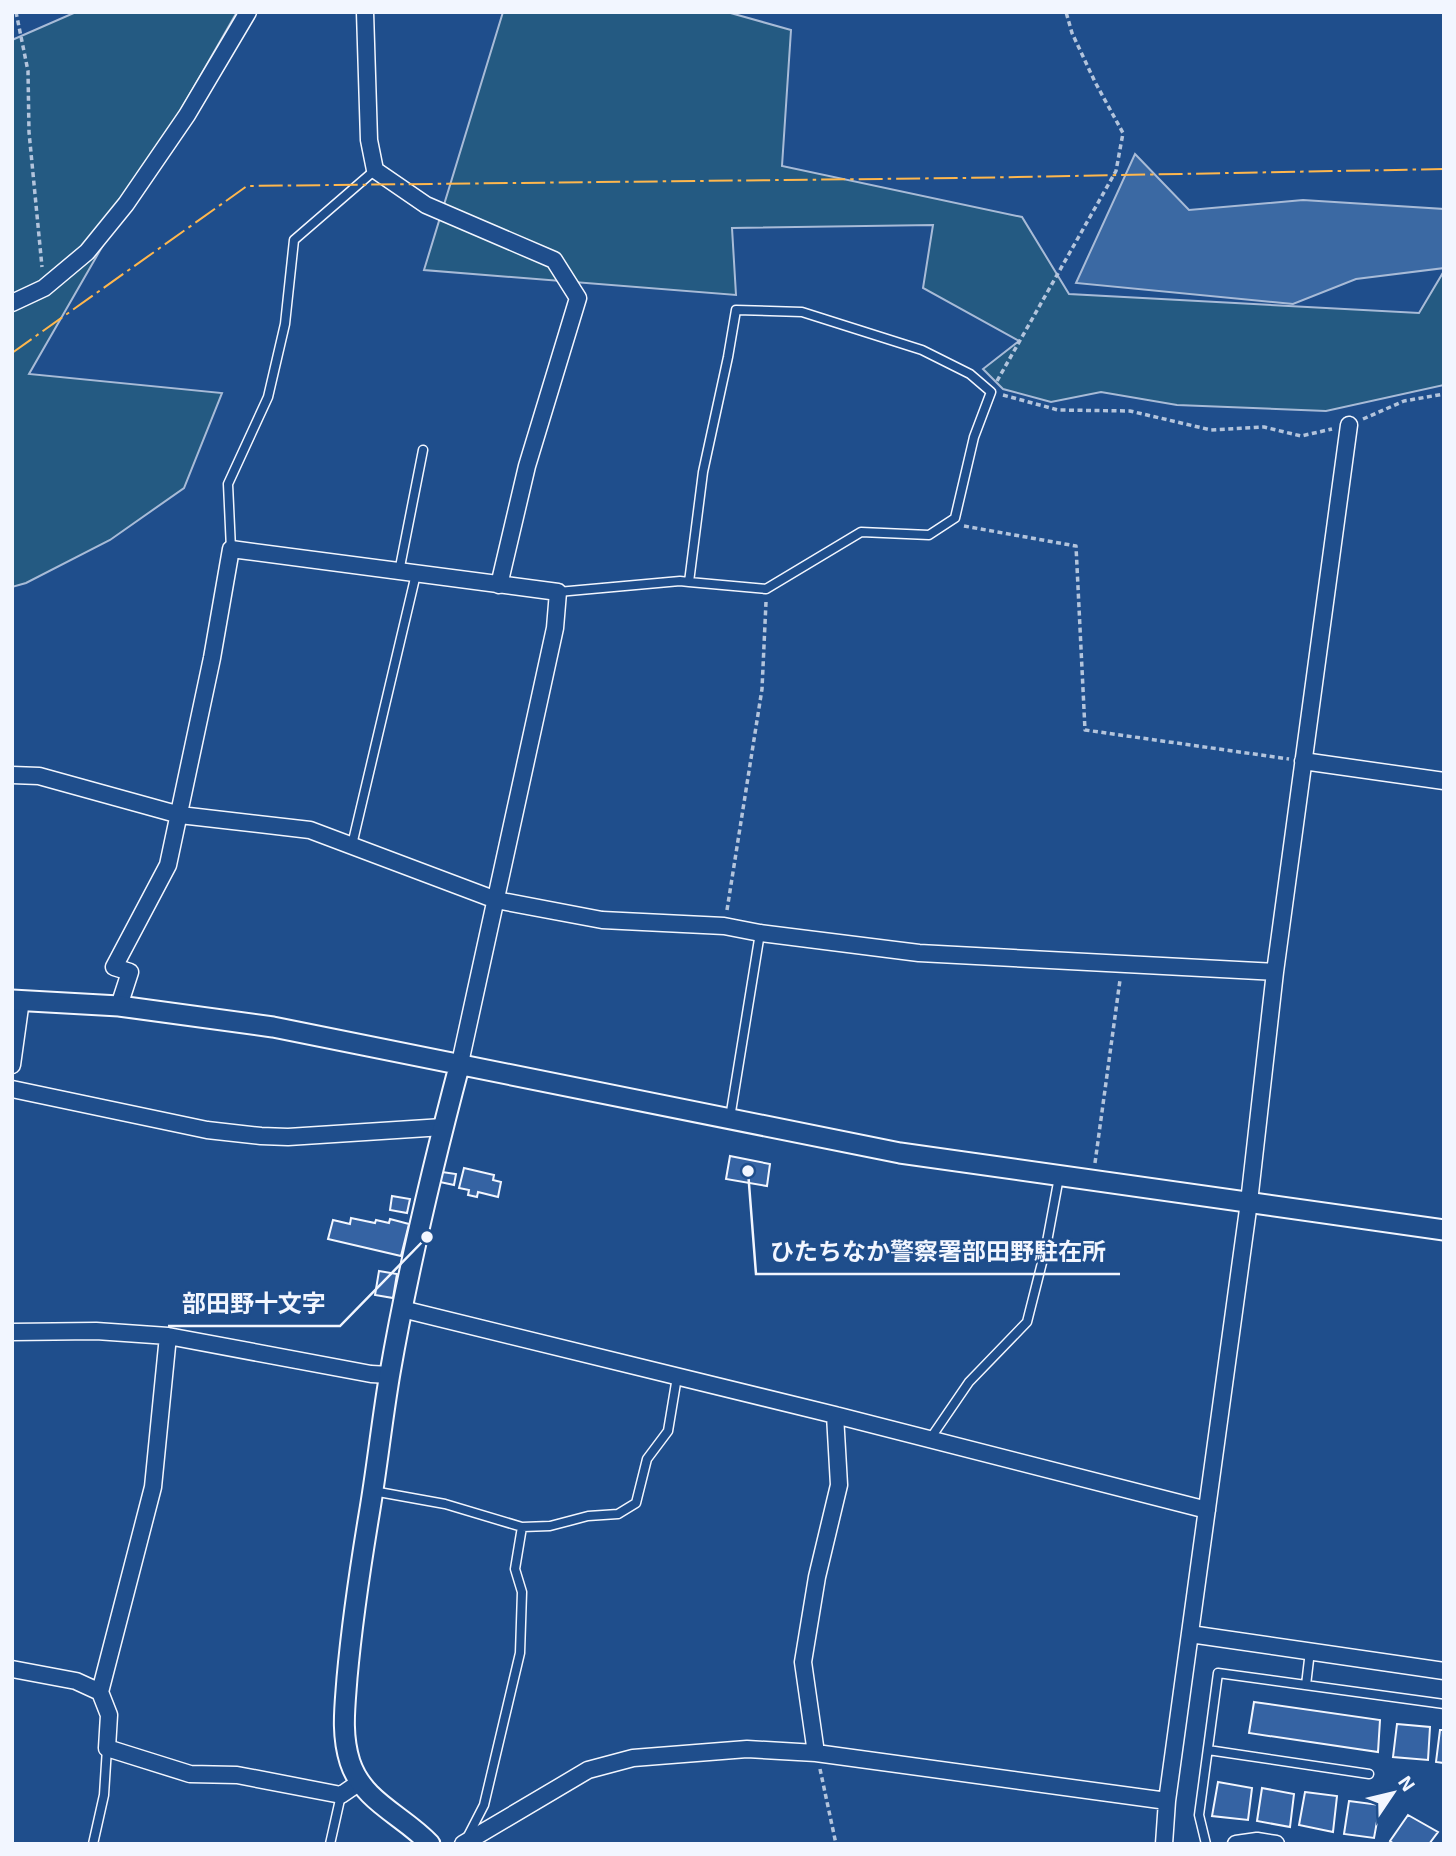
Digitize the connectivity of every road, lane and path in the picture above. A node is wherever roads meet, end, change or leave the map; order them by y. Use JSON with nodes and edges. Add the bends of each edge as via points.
{"nodes":[{"id":1,"x":16,"y":12,"type":"edge"},
{"id":2,"x":248,"y":12,"type":"edge"},
{"id":3,"x":365,"y":12,"type":"edge"},
{"id":4,"x":1066,"y":12,"type":"edge"},
{"id":5,"x":374,"y":170,"type":"junction"},
{"id":6,"x":44,"y":288,"type":"junction"},
{"id":7,"x":12,"y":303,"type":"edge"},
{"id":8,"x":991,"y":392,"type":"junction"},
{"id":9,"x":1444,"y":394,"type":"edge"},
{"id":10,"x":1349,"y":425,"type":"junction"},
{"id":11,"x":423,"y":450,"type":"dead end"},
{"id":12,"x":948,"y":523,"type":"junction"},
{"id":13,"x":231,"y":549,"type":"junction"},
{"id":14,"x":399,"y":572,"type":"junction"},
{"id":15,"x":416,"y":574,"type":"junction"},
{"id":16,"x":689,"y":582,"type":"junction"},
{"id":17,"x":499,"y":585,"type":"junction"},
{"id":18,"x":766,"y":589,"type":"junction"},
{"id":19,"x":558,"y":592,"type":"junction"},
{"id":20,"x":1303,"y":761,"type":"junction"},
{"id":21,"x":12,"y":775,"type":"edge"},
{"id":22,"x":1444,"y":781,"type":"edge"},
{"id":23,"x":180,"y":815,"type":"junction"},
{"id":24,"x":352,"y":845,"type":"junction"},
{"id":25,"x":496,"y":900,"type":"junction"},
{"id":26,"x":724,"y":926,"type":"junction"},
{"id":27,"x":760,"y":933,"type":"junction"},
{"id":28,"x":1122,"y":964,"type":"junction"},
{"id":29,"x":1275,"y":972,"type":"junction"},
{"id":30,"x":16,"y":1000,"type":"edge"},
{"id":31,"x":119,"y":1006,"type":"junction"},
{"id":32,"x":460,"y":1063,"type":"junction"},
{"id":33,"x":12,"y":1065,"type":"edge"},
{"id":34,"x":12,"y":1089,"type":"edge"},
{"id":35,"x":730,"y":1118,"type":"junction"},
{"id":36,"x":443,"y":1127,"type":"junction"},
{"id":37,"x":1059,"y":1176,"type":"junction"},
{"id":38,"x":1093,"y":1181,"type":"junction"},
{"id":39,"x":1249,"y":1202,"type":"junction"},
{"id":40,"x":1444,"y":1230,"type":"edge"},
{"id":41,"x":402,"y":1309,"type":"junction"},
{"id":42,"x":12,"y":1332,"type":"edge"},
{"id":43,"x":168,"y":1336,"type":"junction"},
{"id":44,"x":390,"y":1375,"type":"junction"},
{"id":45,"x":677,"y":1377,"type":"junction"},
{"id":46,"x":835,"y":1415,"type":"junction"},
{"id":47,"x":930,"y":1439,"type":"junction"},
{"id":48,"x":373,"y":1491,"type":"junction"},
{"id":49,"x":1207,"y":1510,"type":"junction"},
{"id":50,"x":522,"y":1527,"type":"junction"},
{"id":51,"x":1190,"y":1634,"type":"junction"},
{"id":52,"x":1310,"y":1651,"type":"junction"},
{"id":53,"x":12,"y":1669,"type":"edge"},
{"id":54,"x":1444,"y":1671,"type":"edge"},
{"id":55,"x":1306,"y":1685,"type":"junction"},
{"id":56,"x":100,"y":1692,"type":"junction"},
{"id":57,"x":1444,"y":1704,"type":"edge"},
{"id":58,"x":107,"y":1748,"type":"junction"},
{"id":59,"x":1208,"y":1750,"type":"junction"},
{"id":60,"x":816,"y":1753,"type":"junction"},
{"id":61,"x":1369,"y":1774,"type":"dead end"},
{"id":62,"x":360,"y":1782,"type":"junction"},
{"id":63,"x":341,"y":1795,"type":"junction"},
{"id":64,"x":1167,"y":1801,"type":"junction"},
{"id":65,"x":93,"y":1844,"type":"edge"},
{"id":66,"x":330,"y":1844,"type":"edge"},
{"id":67,"x":430,"y":1844,"type":"edge"},
{"id":68,"x":464,"y":1844,"type":"edge"},
{"id":69,"x":836,"y":1844,"type":"edge"},
{"id":70,"x":1164,"y":1844,"type":"edge"},
{"id":71,"x":1206,"y":1844,"type":"edge"},
{"id":72,"x":1236,"y":1844,"type":"edge"},
{"id":73,"x":1276,"y":1844,"type":"edge"}],
"edges":[{"from":1,"to":6,"type":"path","via":[[28,71]]},
{"from":2,"to":6,"type":"street","via":[[126,204],[87,251]]},
{"from":3,"to":5,"type":"street"},
{"from":4,"to":8,"type":"path","via":[[1094,82],[1123,133],[1116,171]]},
{"from":5,"to":13,"type":"lane","via":[[294,240],[285,324],[268,397],[228,484]]},
{"from":5,"to":17,"type":"street","via":[[426,205],[554,260],[578,298],[527,466]]},
{"from":6,"to":7,"type":"street"},
{"from":8,"to":10,"type":"path","via":[[1058,410],[1130,411],[1211,430],[1264,427],[1301,436]]},
{"from":8,"to":12,"type":"lane","via":[[974,437],[955,519]]},
{"from":8,"to":16,"type":"lane","via":[[970,374],[922,350],[802,312],[736,310],[702,472]]},
{"from":9,"to":10,"type":"path","via":[[1404,401]]},
{"from":10,"to":20,"type":"street"},
{"from":11,"to":14,"type":"lane"},
{"from":12,"to":18,"type":"lane","via":[[929,535],[861,532]]},
{"from":12,"to":20,"type":"path","via":[[1076,546],[1085,730]]},
{"from":13,"to":14,"type":"street"},
{"from":13,"to":23,"type":"street"},
{"from":14,"to":15,"type":"street"},
{"from":15,"to":17,"type":"street"},
{"from":15,"to":24,"type":"lane"},
{"from":16,"to":18,"type":"lane"},
{"from":16,"to":19,"type":"lane"},
{"from":17,"to":19,"type":"street"},
{"from":18,"to":26,"type":"path","via":[[762,689]]},
{"from":19,"to":25,"type":"street","via":[[555,628]]},
{"from":20,"to":22,"type":"street"},
{"from":20,"to":29,"type":"street"},
{"from":21,"to":23,"type":"street","via":[[39,776]]},
{"from":23,"to":24,"type":"street","via":[[310,830]]},
{"from":23,"to":31,"type":"street","via":[[168,865],[114,967],[130,972]]},
{"from":24,"to":25,"type":"street"},
{"from":25,"to":26,"type":"street","via":[[602,920]]},
{"from":25,"to":32,"type":"street"},
{"from":26,"to":27,"type":"street"},
{"from":27,"to":28,"type":"street","via":[[919,953]]},
{"from":27,"to":35,"type":"lane"},
{"from":28,"to":29,"type":"street"},
{"from":28,"to":38,"type":"path"},
{"from":29,"to":39,"type":"street"},
{"from":30,"to":31,"type":"street"},
{"from":30,"to":33,"type":"street"},
{"from":31,"to":32,"type":"street","via":[[273,1027]]},
{"from":32,"to":35,"type":"street"},
{"from":32,"to":36,"type":"street"},
{"from":34,"to":36,"type":"street","via":[[207,1130],[261,1136]]},
{"from":35,"to":37,"type":"street","via":[[900,1153]]},
{"from":36,"to":41,"type":"street"},
{"from":37,"to":38,"type":"street"},
{"from":37,"to":47,"type":"lane","via":[[1027,1321],[969,1382]]},
{"from":38,"to":39,"type":"street"},
{"from":39,"to":40,"type":"street"},
{"from":39,"to":49,"type":"street"},
{"from":41,"to":44,"type":"street"},
{"from":41,"to":45,"type":"street"},
{"from":42,"to":43,"type":"street"},
{"from":43,"to":44,"type":"street"},
{"from":43,"to":56,"type":"street","via":[[153,1487]]},
{"from":44,"to":48,"type":"street"},
{"from":45,"to":46,"type":"street"},
{"from":45,"to":50,"type":"lane","via":[[668,1431],[647,1459],[636,1503],[618,1514]]},
{"from":46,"to":47,"type":"street"},
{"from":46,"to":60,"type":"street","via":[[839,1485],[803,1662]]},
{"from":47,"to":49,"type":"street"},
{"from":48,"to":50,"type":"lane","via":[[445,1504]]},
{"from":48,"to":62,"type":"street","via":[[356,1590],[344,1715],[345,1746]]},
{"from":49,"to":51,"type":"street"},
{"from":50,"to":68,"type":"lane","via":[[515,1569],[522,1592],[520,1653],[484,1805]]},
{"from":51,"to":52,"type":"street"},
{"from":51,"to":64,"type":"street"},
{"from":52,"to":54,"type":"street"},
{"from":52,"to":55,"type":"lane"},
{"from":53,"to":56,"type":"street","via":[[76,1681]]},
{"from":55,"to":57,"type":"lane"},
{"from":55,"to":59,"type":"lane","via":[[1218,1672]]},
{"from":56,"to":58,"type":"street","via":[[109,1715]]},
{"from":58,"to":63,"type":"street","via":[[190,1774],[237,1775]]},
{"from":58,"to":65,"type":"lane","via":[[104,1795]]},
{"from":59,"to":61,"type":"lane"},
{"from":59,"to":71,"type":"lane","via":[[1199,1815]]},
{"from":60,"to":64,"type":"street"},
{"from":60,"to":68,"type":"street","via":[[747,1749],[633,1758],[587,1770]]},
{"from":60,"to":69,"type":"path"},
{"from":62,"to":63,"type":"street"},
{"from":62,"to":67,"type":"street","via":[[380,1805]]},
{"from":63,"to":66,"type":"lane"},
{"from":64,"to":70,"type":"street"},
{"from":72,"to":73,"type":"street","via":[[1257,1840]]}]}
